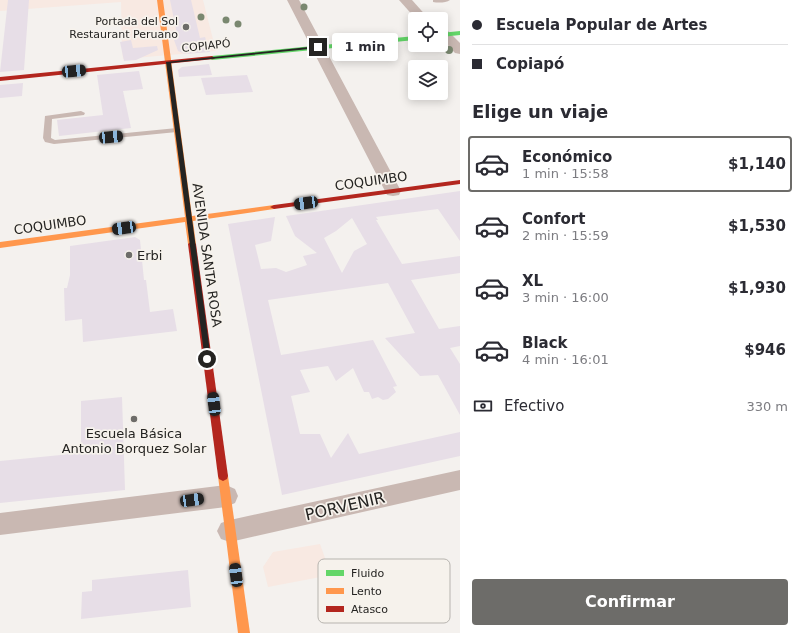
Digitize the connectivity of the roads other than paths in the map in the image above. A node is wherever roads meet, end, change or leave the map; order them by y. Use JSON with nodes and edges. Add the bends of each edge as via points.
{"nodes":[{"id":1,"x":160,"y":0,"type":"edge"},
{"id":2,"x":293,"y":0,"type":"edge"},
{"id":3,"x":405,"y":0,"type":"edge"},
{"id":4,"x":448,"y":0,"type":"edge"},
{"id":5,"x":435,"y":1,"type":"edge"},
{"id":6,"x":416,"y":12,"type":"edge"},
{"id":7,"x":460,"y":33,"type":"edge"},
{"id":8,"x":448,"y":34,"type":"edge"},
{"id":9,"x":408,"y":39,"type":"edge"},
{"id":10,"x":448,"y":39,"type":"edge"},
{"id":11,"x":318,"y":47,"type":"junction"},
{"id":12,"x":460,"y":50,"type":"edge"},
{"id":13,"x":168,"y":62,"type":"junction"},
{"id":14,"x":0,"y":79,"type":"edge"},
{"id":15,"x":81,"y":113,"type":"dead end"},
{"id":16,"x":177,"y":130,"type":"junction"},
{"id":17,"x":460,"y":182,"type":"edge"},
{"id":18,"x":393,"y":191,"type":"junction"},
{"id":19,"x":189,"y":218,"type":"junction"},
{"id":20,"x":0,"y":245,"type":"edge"},
{"id":21,"x":460,"y":480,"type":"edge"},
{"id":22,"x":226,"y":496,"type":"junction"},
{"id":23,"x":0,"y":524,"type":"edge"},
{"id":24,"x":230,"y":531,"type":"junction"},
{"id":25,"x":244,"y":633,"type":"edge"}],
"edges":[{"from":1,"to":13,"type":"street","name":"AVENIDA SANTA ROSA"},
{"from":2,"to":11,"type":"street"},
{"from":3,"to":6,"type":"street"},
{"from":4,"to":5,"type":"lane"},
{"from":7,"to":8,"type":"street"},
{"from":9,"to":11,"type":"street","name":"COPIAPÓ"},
{"from":10,"to":12,"type":"street"},
{"from":11,"to":13,"type":"street","name":"COPIAPÓ"},
{"from":11,"to":18,"type":"street"},
{"from":13,"to":14,"type":"street","name":"COPIAPÓ"},
{"from":13,"to":16,"type":"street","name":"AVENIDA SANTA ROSA"},
{"from":15,"to":16,"type":"lane","via":[[48,118],[46,138],[54,142]]},
{"from":16,"to":19,"type":"street","name":"AVENIDA SANTA ROSA"},
{"from":17,"to":18,"type":"street","name":"COQUIMBO"},
{"from":18,"to":19,"type":"street","name":"COQUIMBO"},
{"from":19,"to":20,"type":"street","name":"COQUIMBO"},
{"from":19,"to":22,"type":"street","name":"AVENIDA SANTA ROSA"},
{"from":21,"to":24,"type":"street","name":"PORVENIR"},
{"from":22,"to":23,"type":"street"},
{"from":22,"to":24,"type":"street","name":"AVENIDA SANTA ROSA"},
{"from":24,"to":25,"type":"street","name":"AVENIDA SANTA ROSA"}]}
